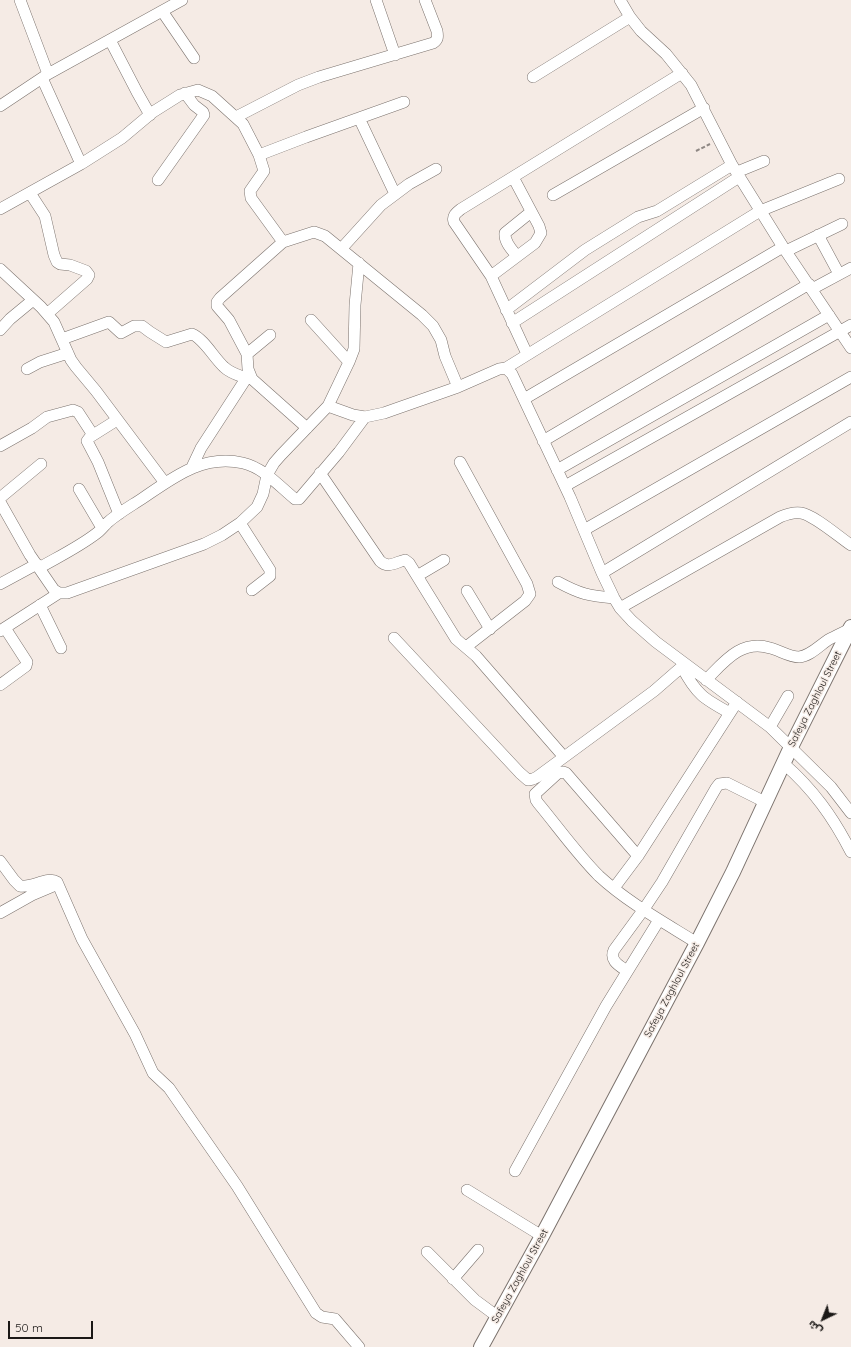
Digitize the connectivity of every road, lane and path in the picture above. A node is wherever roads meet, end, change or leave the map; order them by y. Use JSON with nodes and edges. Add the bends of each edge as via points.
{"nodes":[{"id":1,"x":20,"y":0,"type":"edge"},
{"id":2,"x":182,"y":0,"type":"edge"},
{"id":3,"x":376,"y":0,"type":"edge"},
{"id":4,"x":425,"y":0,"type":"edge"},
{"id":5,"x":620,"y":0,"type":"edge"},
{"id":6,"x":162,"y":11,"type":"junction"},
{"id":7,"x":630,"y":18,"type":"junction"},
{"id":8,"x":110,"y":40,"type":"junction"},
{"id":9,"x":395,"y":55,"type":"junction"},
{"id":10,"x":194,"y":58,"type":"dead end"},
{"id":11,"x":682,"y":73,"type":"junction"},
{"id":12,"x":45,"y":76,"type":"junction"},
{"id":13,"x":533,"y":78,"type":"dead end"},
{"id":14,"x":186,"y":93,"type":"junction"},
{"id":15,"x":404,"y":102,"type":"dead end"},
{"id":16,"x":0,"y":106,"type":"edge"},
{"id":17,"x":704,"y":108,"type":"junction"},
{"id":18,"x":150,"y":115,"type":"junction"},
{"id":19,"x":236,"y":117,"type":"junction"},
{"id":20,"x":359,"y":118,"type":"junction"},
{"id":21,"x":718,"y":140,"type":"junction"},
{"id":22,"x":696,"y":151,"type":"dead end"},
{"id":23,"x":259,"y":155,"type":"junction"},
{"id":24,"x":764,"y":161,"type":"dead end"},
{"id":25,"x":81,"y":164,"type":"junction"},
{"id":26,"x":436,"y":169,"type":"dead end"},
{"id":27,"x":736,"y":171,"type":"junction"},
{"id":28,"x":513,"y":177,"type":"junction"},
{"id":29,"x":839,"y":179,"type":"dead end"},
{"id":30,"x":158,"y":180,"type":"dead end"},
{"id":31,"x":30,"y":193,"type":"junction"},
{"id":32,"x":395,"y":194,"type":"junction"},
{"id":33,"x":553,"y":194,"type":"dead end"},
{"id":34,"x":0,"y":210,"type":"edge"},
{"id":35,"x":760,"y":211,"type":"junction"},
{"id":36,"x":531,"y":212,"type":"junction"},
{"id":37,"x":646,"y":214,"type":"junction"},
{"id":38,"x":842,"y":224,"type":"dead end"},
{"id":39,"x":656,"y":230,"type":"junction"},
{"id":40,"x":818,"y":235,"type":"junction"},
{"id":41,"x":283,"y":242,"type":"junction"},
{"id":42,"x":342,"y":248,"type":"junction"},
{"id":43,"x":784,"y":249,"type":"junction"},
{"id":44,"x":517,"y":256,"type":"junction"},
{"id":45,"x":359,"y":263,"type":"junction"},
{"id":46,"x":851,"y":268,"type":"edge"},
{"id":47,"x":0,"y":269,"type":"edge"},
{"id":48,"x":839,"y":274,"type":"junction"},
{"id":49,"x":491,"y":276,"type":"junction"},
{"id":50,"x":810,"y":287,"type":"junction"},
{"id":51,"x":33,"y":300,"type":"junction"},
{"id":52,"x":506,"y":310,"type":"junction"},
{"id":53,"x":47,"y":314,"type":"junction"},
{"id":54,"x":828,"y":315,"type":"junction"},
{"id":55,"x":311,"y":320,"type":"dead end"},
{"id":56,"x":512,"y":324,"type":"junction"},
{"id":57,"x":851,"y":325,"type":"edge"},
{"id":58,"x":0,"y":330,"type":"edge"},
{"id":59,"x":839,"y":330,"type":"junction"},
{"id":60,"x":270,"y":335,"type":"dead end"},
{"id":61,"x":62,"y":339,"type":"junction"},
{"id":62,"x":851,"y":348,"type":"edge"},
{"id":63,"x":68,"y":352,"type":"junction"},
{"id":64,"x":247,"y":354,"type":"junction"},
{"id":65,"x":527,"y":354,"type":"junction"},
{"id":66,"x":349,"y":362,"type":"junction"},
{"id":67,"x":506,"y":368,"type":"junction"},
{"id":68,"x":27,"y":369,"type":"dead end"},
{"id":69,"x":248,"y":376,"type":"junction"},
{"id":70,"x":851,"y":377,"type":"edge"},
{"id":71,"x":458,"y":387,"type":"junction"},
{"id":72,"x":524,"y":399,"type":"junction"},
{"id":73,"x":328,"y":406,"type":"junction"},
{"id":74,"x":365,"y":417,"type":"junction"},
{"id":75,"x":117,"y":420,"type":"junction"},
{"id":76,"x":851,"y":422,"type":"edge"},
{"id":77,"x":307,"y":428,"type":"junction"},
{"id":78,"x":93,"y":436,"type":"junction"},
{"id":79,"x":543,"y":441,"type":"junction"},
{"id":80,"x":0,"y":446,"type":"edge"},
{"id":81,"x":460,"y":462,"type":"dead end"},
{"id":82,"x":41,"y":464,"type":"dead end"},
{"id":83,"x":192,"y":467,"type":"junction"},
{"id":84,"x":557,"y":470,"type":"junction"},
{"id":85,"x":320,"y":473,"type":"junction"},
{"id":86,"x":267,"y":475,"type":"junction"},
{"id":87,"x":165,"y":483,"type":"junction"},
{"id":88,"x":565,"y":486,"type":"junction"},
{"id":89,"x":78,"y":489,"type":"dead end"},
{"id":90,"x":0,"y":498,"type":"edge"},
{"id":91,"x":0,"y":502,"type":"edge"},
{"id":92,"x":120,"y":514,"type":"junction"},
{"id":93,"x":240,"y":523,"type":"junction"},
{"id":94,"x":102,"y":528,"type":"junction"},
{"id":95,"x":584,"y":530,"type":"junction"},
{"id":96,"x":851,"y":545,"type":"edge"},
{"id":97,"x":444,"y":560,"type":"dead end"},
{"id":98,"x":38,"y":566,"type":"junction"},
{"id":99,"x":602,"y":573,"type":"junction"},
{"id":100,"x":417,"y":576,"type":"junction"},
{"id":101,"x":558,"y":582,"type":"dead end"},
{"id":102,"x":0,"y":584,"type":"edge"},
{"id":103,"x":252,"y":590,"type":"dead end"},
{"id":104,"x":467,"y":591,"type":"dead end"},
{"id":105,"x":59,"y":593,"type":"junction"},
{"id":106,"x":614,"y":598,"type":"junction"},
{"id":107,"x":40,"y":605,"type":"junction"},
{"id":108,"x":620,"y":608,"type":"junction"},
{"id":109,"x":850,"y":628,"type":"edge"},
{"id":110,"x":3,"y":629,"type":"edge"},
{"id":111,"x":490,"y":629,"type":"junction"},
{"id":112,"x":394,"y":638,"type":"dead end"},
{"id":113,"x":466,"y":647,"type":"junction"},
{"id":114,"x":61,"y":648,"type":"dead end"},
{"id":115,"x":683,"y":666,"type":"junction"},
{"id":116,"x":706,"y":680,"type":"junction"},
{"id":117,"x":0,"y":684,"type":"edge"},
{"id":118,"x":788,"y":696,"type":"dead end"},
{"id":119,"x":737,"y":702,"type":"junction"},
{"id":120,"x":730,"y":713,"type":"junction"},
{"id":121,"x":770,"y":727,"type":"junction"},
{"id":122,"x":791,"y":747,"type":"junction"},
{"id":123,"x":564,"y":757,"type":"junction"},
{"id":124,"x":783,"y":762,"type":"junction"},
{"id":125,"x":765,"y":802,"type":"junction"},
{"id":126,"x":851,"y":813,"type":"edge"},
{"id":127,"x":851,"y":852,"type":"edge"},
{"id":128,"x":638,"y":856,"type":"junction"},
{"id":129,"x":0,"y":861,"type":"edge"},
{"id":130,"x":58,"y":884,"type":"junction"},
{"id":131,"x":614,"y":888,"type":"junction"},
{"id":132,"x":644,"y":909,"type":"junction"},
{"id":133,"x":0,"y":913,"type":"edge"},
{"id":134,"x":659,"y":920,"type":"junction"},
{"id":135,"x":697,"y":943,"type":"junction"},
{"id":136,"x":627,"y":971,"type":"junction"},
{"id":137,"x":515,"y":1171,"type":"dead end"},
{"id":138,"x":467,"y":1190,"type":"dead end"},
{"id":139,"x":542,"y":1236,"type":"junction"},
{"id":140,"x":478,"y":1250,"type":"dead end"},
{"id":141,"x":427,"y":1252,"type":"dead end"},
{"id":142,"x":452,"y":1279,"type":"junction"},
{"id":143,"x":498,"y":1317,"type":"junction"},
{"id":144,"x":359,"y":1347,"type":"edge"},
{"id":145,"x":481,"y":1347,"type":"edge"}],
"edges":[{"from":1,"to":12,"type":"street"},
{"from":2,"to":6,"type":"street"},
{"from":3,"to":9,"type":"street"},
{"from":4,"to":9,"type":"street","via":[[437,32],[436,41]]},
{"from":5,"to":7,"type":"street"},
{"from":6,"to":8,"type":"street"},
{"from":6,"to":10,"type":"street"},
{"from":7,"to":11,"type":"street"},
{"from":7,"to":13,"type":"street"},
{"from":8,"to":12,"type":"street"},
{"from":8,"to":18,"type":"street"},
{"from":9,"to":19,"type":"street","via":[[298,85]]},
{"from":11,"to":17,"type":"street"},
{"from":11,"to":28,"type":"street"},
{"from":12,"to":16,"type":"street"},
{"from":12,"to":25,"type":"street"},
{"from":14,"to":18,"type":"street"},
{"from":14,"to":19,"type":"street","via":[[203,91]]},
{"from":14,"to":30,"type":"street","via":[[204,115]]},
{"from":15,"to":20,"type":"street"},
{"from":17,"to":21,"type":"street"},
{"from":17,"to":33,"type":"street"},
{"from":18,"to":25,"type":"street","via":[[122,138]]},
{"from":19,"to":23,"type":"street","via":[[243,124]]},
{"from":20,"to":23,"type":"street"},
{"from":20,"to":32,"type":"street"},
{"from":21,"to":22,"type":"path"},
{"from":21,"to":27,"type":"street"},
{"from":23,"to":41,"type":"street","via":[[264,171],[250,192],[251,198]]},
{"from":24,"to":27,"type":"street"},
{"from":25,"to":31,"type":"street"},
{"from":26,"to":32,"type":"street"},
{"from":27,"to":35,"type":"street"},
{"from":27,"to":37,"type":"street","via":[[657,211]]},
{"from":27,"to":39,"type":"street"},
{"from":28,"to":36,"type":"street"},
{"from":28,"to":49,"type":"street","via":[[461,209],[453,219]]},
{"from":29,"to":35,"type":"street"},
{"from":31,"to":34,"type":"street"},
{"from":31,"to":53,"type":"street","via":[[46,216],[57,262],[86,271],[89,275]]},
{"from":32,"to":42,"type":"street","via":[[381,205]]},
{"from":35,"to":43,"type":"street"},
{"from":35,"to":65,"type":"street"},
{"from":36,"to":44,"type":"street","via":[[541,233],[535,242]]},
{"from":36,"to":44,"type":"street","via":[[505,233],[506,241]]},
{"from":37,"to":39,"type":"street"},
{"from":37,"to":52,"type":"street","via":[[585,250]]},
{"from":38,"to":40,"type":"street"},
{"from":39,"to":56,"type":"street"},
{"from":40,"to":43,"type":"street"},
{"from":40,"to":48,"type":"street"},
{"from":41,"to":42,"type":"street","via":[[314,232]]},
{"from":41,"to":64,"type":"street","via":[[217,302]]},
{"from":42,"to":45,"type":"street"},
{"from":43,"to":50,"type":"street"},
{"from":43,"to":72,"type":"street"},
{"from":44,"to":49,"type":"street"},
{"from":45,"to":66,"type":"street","via":[[354,349]]},
{"from":45,"to":71,"type":"street","via":[[432,326],[441,340]]},
{"from":46,"to":48,"type":"street"},
{"from":47,"to":51,"type":"street"},
{"from":48,"to":50,"type":"street"},
{"from":49,"to":52,"type":"street"},
{"from":50,"to":54,"type":"street"},
{"from":50,"to":79,"type":"street"},
{"from":51,"to":53,"type":"street"},
{"from":51,"to":58,"type":"street"},
{"from":52,"to":56,"type":"street"},
{"from":53,"to":61,"type":"street"},
{"from":54,"to":59,"type":"street"},
{"from":54,"to":84,"type":"street"},
{"from":55,"to":66,"type":"street"},
{"from":56,"to":65,"type":"street"},
{"from":57,"to":59,"type":"street"},
{"from":59,"to":62,"type":"street"},
{"from":59,"to":88,"type":"street"},
{"from":60,"to":64,"type":"street"},
{"from":61,"to":63,"type":"street"},
{"from":61,"to":69,"type":"street","via":[[109,322],[121,333],[134,326],[142,326],[166,342],[192,334],[201,340],[224,367]]},
{"from":63,"to":68,"type":"street"},
{"from":63,"to":75,"type":"street","via":[[76,367]]},
{"from":64,"to":69,"type":"street"},
{"from":65,"to":67,"type":"street"},
{"from":66,"to":73,"type":"street"},
{"from":67,"to":71,"type":"street"},
{"from":67,"to":72,"type":"street","via":[[512,374]]},
{"from":69,"to":77,"type":"street"},
{"from":69,"to":83,"type":"street","via":[[201,448]]},
{"from":70,"to":95,"type":"street"},
{"from":71,"to":74,"type":"street","via":[[384,413]]},
{"from":72,"to":79,"type":"street"},
{"from":73,"to":74,"type":"street"},
{"from":73,"to":77,"type":"street"},
{"from":74,"to":85,"type":"street"},
{"from":75,"to":78,"type":"street"},
{"from":75,"to":87,"type":"street"},
{"from":76,"to":99,"type":"street"},
{"from":77,"to":86,"type":"street","via":[[281,454]]},
{"from":78,"to":80,"type":"street","via":[[78,412],[73,410],[47,417]]},
{"from":78,"to":92,"type":"street","via":[[88,440],[88,444]]},
{"from":79,"to":84,"type":"street"},
{"from":81,"to":111,"type":"street","via":[[530,594]]},
{"from":82,"to":90,"type":"street"},
{"from":83,"to":86,"type":"street","via":[[214,462],[243,463]]},
{"from":83,"to":87,"type":"street"},
{"from":84,"to":88,"type":"street"},
{"from":85,"to":86,"type":"street","via":[[297,500]]},
{"from":85,"to":100,"type":"street","via":[[384,565],[407,561]]},
{"from":86,"to":93,"type":"street","via":[[262,499]]},
{"from":87,"to":92,"type":"street"},
{"from":88,"to":95,"type":"street"},
{"from":89,"to":94,"type":"street"},
{"from":91,"to":98,"type":"street"},
{"from":92,"to":94,"type":"street"},
{"from":93,"to":103,"type":"street","via":[[270,570],[270,576]]},
{"from":93,"to":105,"type":"street","via":[[222,535],[186,550],[74,591]]},
{"from":94,"to":98,"type":"street"},
{"from":95,"to":99,"type":"street"},
{"from":96,"to":108,"type":"street","via":[[815,519],[802,513],[780,516]]},
{"from":97,"to":100,"type":"street"},
{"from":98,"to":102,"type":"street"},
{"from":98,"to":105,"type":"street","via":[[54,590]]},
{"from":99,"to":106,"type":"street"},
{"from":100,"to":113,"type":"street","via":[[456,639]]},
{"from":101,"to":106,"type":"street","via":[[590,596]]},
{"from":104,"to":111,"type":"street"},
{"from":105,"to":107,"type":"street"},
{"from":106,"to":108,"type":"street"},
{"from":107,"to":110,"type":"street"},
{"from":107,"to":114,"type":"street"},
{"from":108,"to":115,"type":"street"},
{"from":109,"to":116,"type":"street","via":[[807,655],[798,657],[769,647],[747,646],[729,657]]},
{"from":109,"to":122,"type":"street","name":"Safeya Zaghloul Street"},
{"from":110,"to":117,"type":"street","via":[[27,662],[26,666]]},
{"from":111,"to":113,"type":"street"},
{"from":112,"to":123,"type":"street","via":[[528,780]]},
{"from":113,"to":123,"type":"street"},
{"from":115,"to":116,"type":"street"},
{"from":115,"to":120,"type":"street","via":[[689,681],[700,695]]},
{"from":115,"to":123,"type":"street","via":[[654,691]]},
{"from":116,"to":119,"type":"street"},
{"from":118,"to":121,"type":"street"},
{"from":119,"to":120,"type":"street"},
{"from":119,"to":121,"type":"street"},
{"from":120,"to":128,"type":"street"},
{"from":121,"to":122,"type":"street"},
{"from":122,"to":124,"type":"street","name":"Safeya Zaghloul Street"},
{"from":122,"to":126,"type":"street","via":[[831,786]]},
{"from":124,"to":125,"type":"street","name":"Safeya Zaghloul Street"},
{"from":124,"to":127,"type":"street","via":[[802,779],[820,801]]},
{"from":125,"to":132,"type":"street","via":[[727,783],[719,784]]},
{"from":125,"to":135,"type":"street","name":"Safeya Zaghloul Street"},
{"from":128,"to":131,"type":"street"},
{"from":128,"to":131,"type":"street","via":[[566,773],[558,773],[537,792],[535,797],[538,803],[588,864]]},
{"from":129,"to":130,"type":"street","via":[[20,886],[52,880]]},
{"from":130,"to":133,"type":"street"},
{"from":130,"to":144,"type":"street","via":[[82,939],[135,1034],[153,1073],[169,1088],[237,1186],[316,1313],[322,1317],[335,1319]]},
{"from":131,"to":132,"type":"street"},
{"from":132,"to":134,"type":"street"},
{"from":132,"to":136,"type":"street","via":[[612,954],[615,962]]},
{"from":134,"to":135,"type":"street"},
{"from":134,"to":136,"type":"street"},
{"from":135,"to":139,"type":"street","name":"Safeya Zaghloul Street"},
{"from":136,"to":137,"type":"street"},
{"from":138,"to":139,"type":"street"},
{"from":139,"to":143,"type":"street","name":"Safeya Zaghloul Street"},
{"from":140,"to":142,"type":"street"},
{"from":141,"to":142,"type":"street"},
{"from":142,"to":143,"type":"street","via":[[474,1300]]},
{"from":143,"to":145,"type":"street","name":"Safeya Zaghloul Street"}]}
